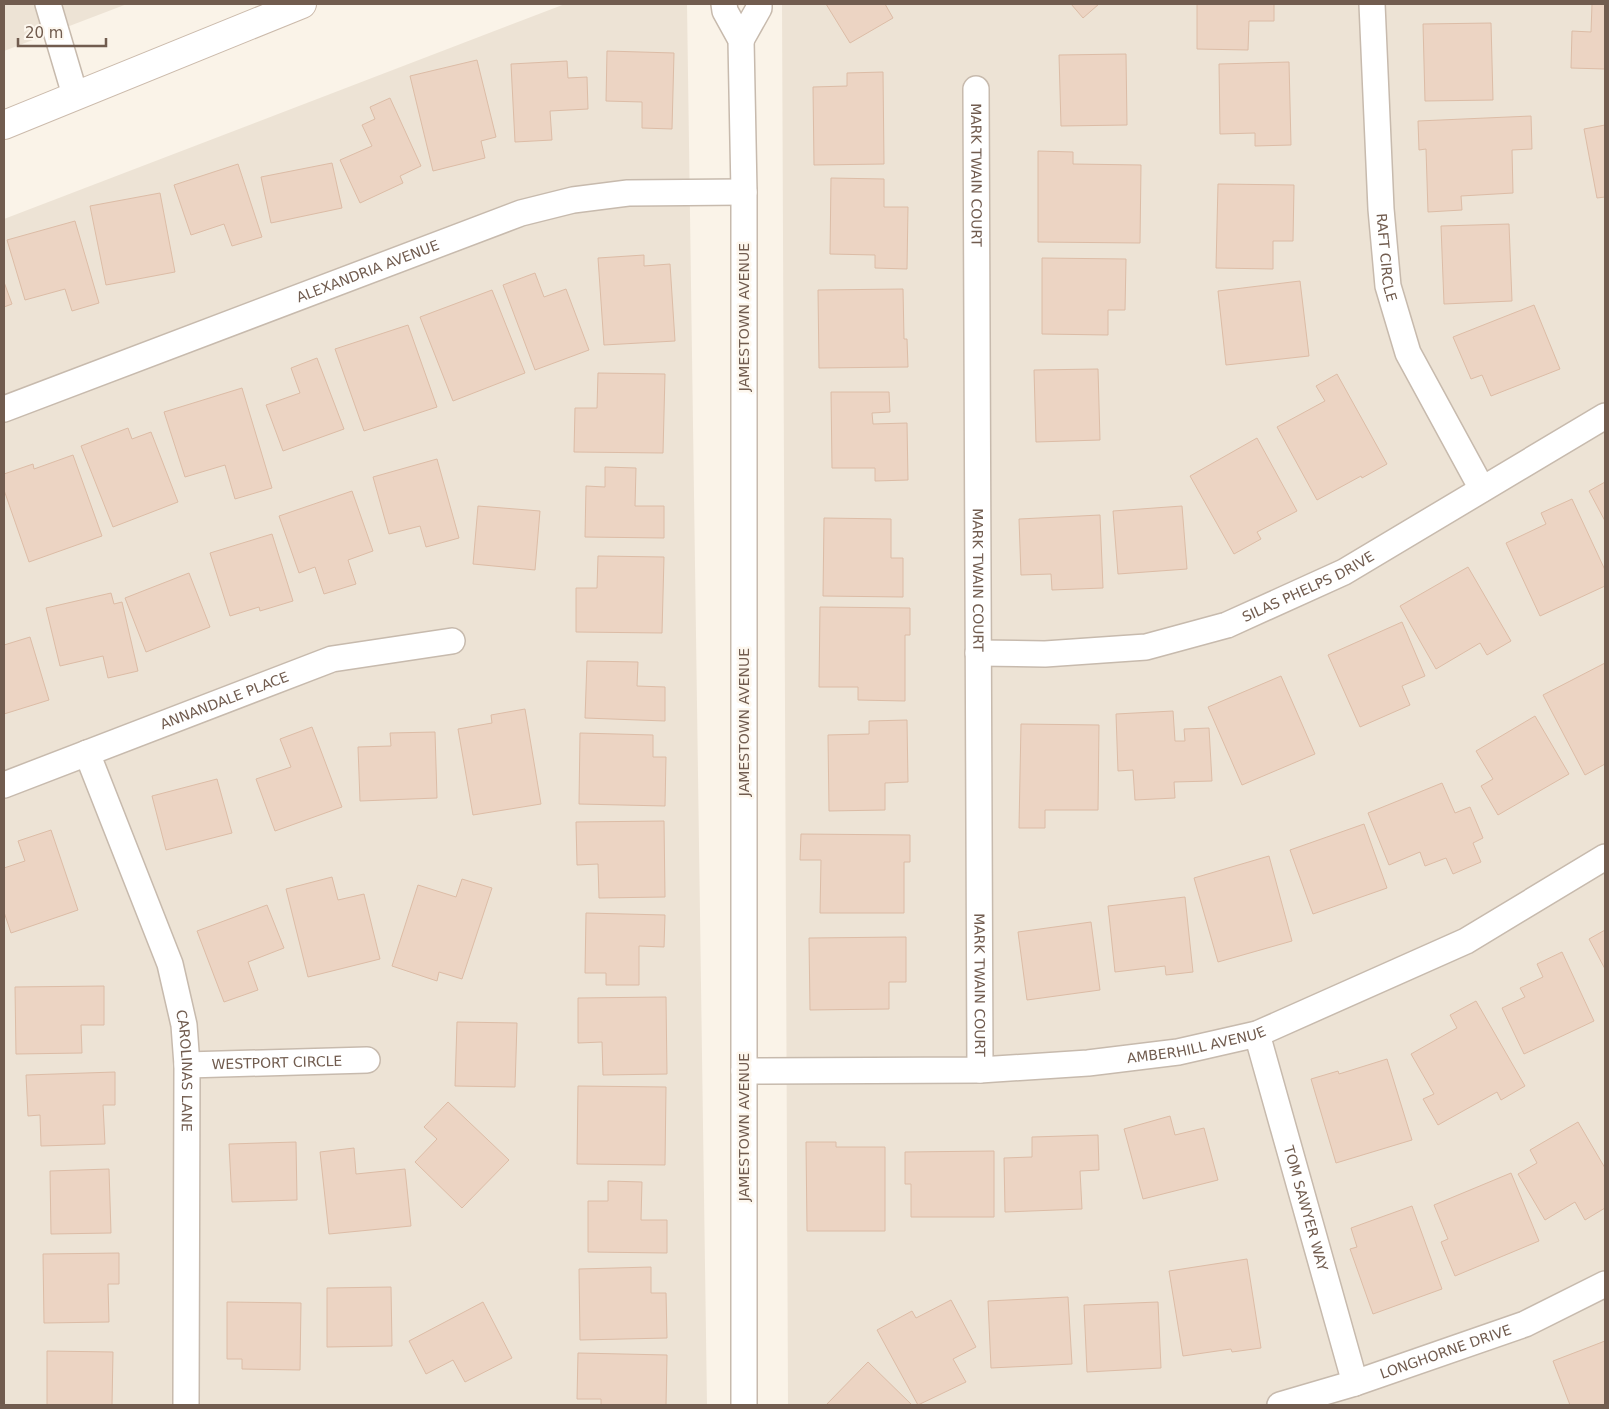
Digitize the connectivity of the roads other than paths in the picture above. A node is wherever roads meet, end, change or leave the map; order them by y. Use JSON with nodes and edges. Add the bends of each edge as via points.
{"nodes":[{"id":1,"x":48,"y":4,"type":"edge"},
{"id":2,"x":302,"y":4,"type":"edge"},
{"id":3,"x":724,"y":4,"type":"edge"},
{"id":4,"x":759,"y":4,"type":"edge"},
{"id":5,"x":1372,"y":4,"type":"edge"},
{"id":6,"x":741,"y":40,"type":"junction"},
{"id":7,"x":976,"y":89,"type":"dead end"},
{"id":8,"x":75,"y":95,"type":"junction"},
{"id":9,"x":4,"y":125,"type":"edge"},
{"id":10,"x":744,"y":192,"type":"junction"},
{"id":11,"x":4,"y":409,"type":"edge"},
{"id":12,"x":1605,"y":416,"type":"edge"},
{"id":13,"x":1482,"y":489,"type":"junction"},
{"id":14,"x":452,"y":641,"type":"dead end"},
{"id":15,"x":978,"y":653,"type":"junction"},
{"id":16,"x":87,"y":753,"type":"junction"},
{"id":17,"x":4,"y":785,"type":"edge"},
{"id":18,"x":1605,"y":857,"type":"edge"},
{"id":19,"x":1257,"y":1034,"type":"junction"},
{"id":20,"x":367,"y":1060,"type":"dead end"},
{"id":21,"x":187,"y":1065,"type":"junction"},
{"id":22,"x":980,"y":1070,"type":"junction"},
{"id":23,"x":744,"y":1071,"type":"junction"},
{"id":24,"x":1605,"y":1284,"type":"edge"},
{"id":25,"x":1356,"y":1383,"type":"junction"},
{"id":26,"x":186,"y":1405,"type":"edge"},
{"id":27,"x":744,"y":1405,"type":"edge"},
{"id":28,"x":1280,"y":1405,"type":"edge"}],
"edges":[{"from":1,"to":8,"type":"street"},
{"from":2,"to":8,"type":"main road"},
{"from":3,"to":6,"type":"street","name":"JAMESTOWN AVENUE"},
{"from":4,"to":6,"type":"street"},
{"from":5,"to":13,"type":"street","name":"RAFT CIRCLE","via":[[1381,210],[1388,286],[1408,353]]},
{"from":6,"to":10,"type":"street","name":"JAMESTOWN AVENUE"},
{"from":7,"to":15,"type":"street","name":"MARK TWAIN COURT"},
{"from":8,"to":9,"type":"main road"},
{"from":10,"to":11,"type":"street","name":"ALEXANDRIA AVENUE","via":[[628,194],[573,200],[521,213]]},
{"from":10,"to":23,"type":"street","name":"JAMESTOWN AVENUE"},
{"from":12,"to":13,"type":"street","name":"SILAS PHELPS DRIVE"},
{"from":13,"to":15,"type":"street","name":"SILAS PHELPS DRIVE","via":[[1344,572],[1227,625],[1146,647],[1045,654]]},
{"from":14,"to":16,"type":"street","name":"ANNANDALE PLACE","via":[[332,659]]},
{"from":15,"to":22,"type":"street","name":"MARK TWAIN COURT"},
{"from":16,"to":17,"type":"street","name":"ANNANDALE PLACE"},
{"from":16,"to":21,"type":"street","name":"CAROLINAS LANE","via":[[170,964],[184,1025]]},
{"from":18,"to":19,"type":"street","name":"AMBERHILL AVENUE","via":[[1466,941]]},
{"from":19,"to":22,"type":"street","name":"AMBERHILL AVENUE","via":[[1178,1052],[1088,1063]]},
{"from":19,"to":25,"type":"street","name":"TOM SAWYER WAY"},
{"from":20,"to":21,"type":"street","name":"WESTPORT CIRCLE"},
{"from":21,"to":26,"type":"street","name":"CAROLINAS LANE"},
{"from":22,"to":23,"type":"street","name":"AMBERHILL AVENUE"},
{"from":23,"to":27,"type":"street","name":"JAMESTOWN AVENUE"},
{"from":24,"to":25,"type":"street","name":"LONGHORNE DRIVE","via":[[1525,1324]]},
{"from":25,"to":28,"type":"street","name":"LONGHORNE DRIVE"}]}
